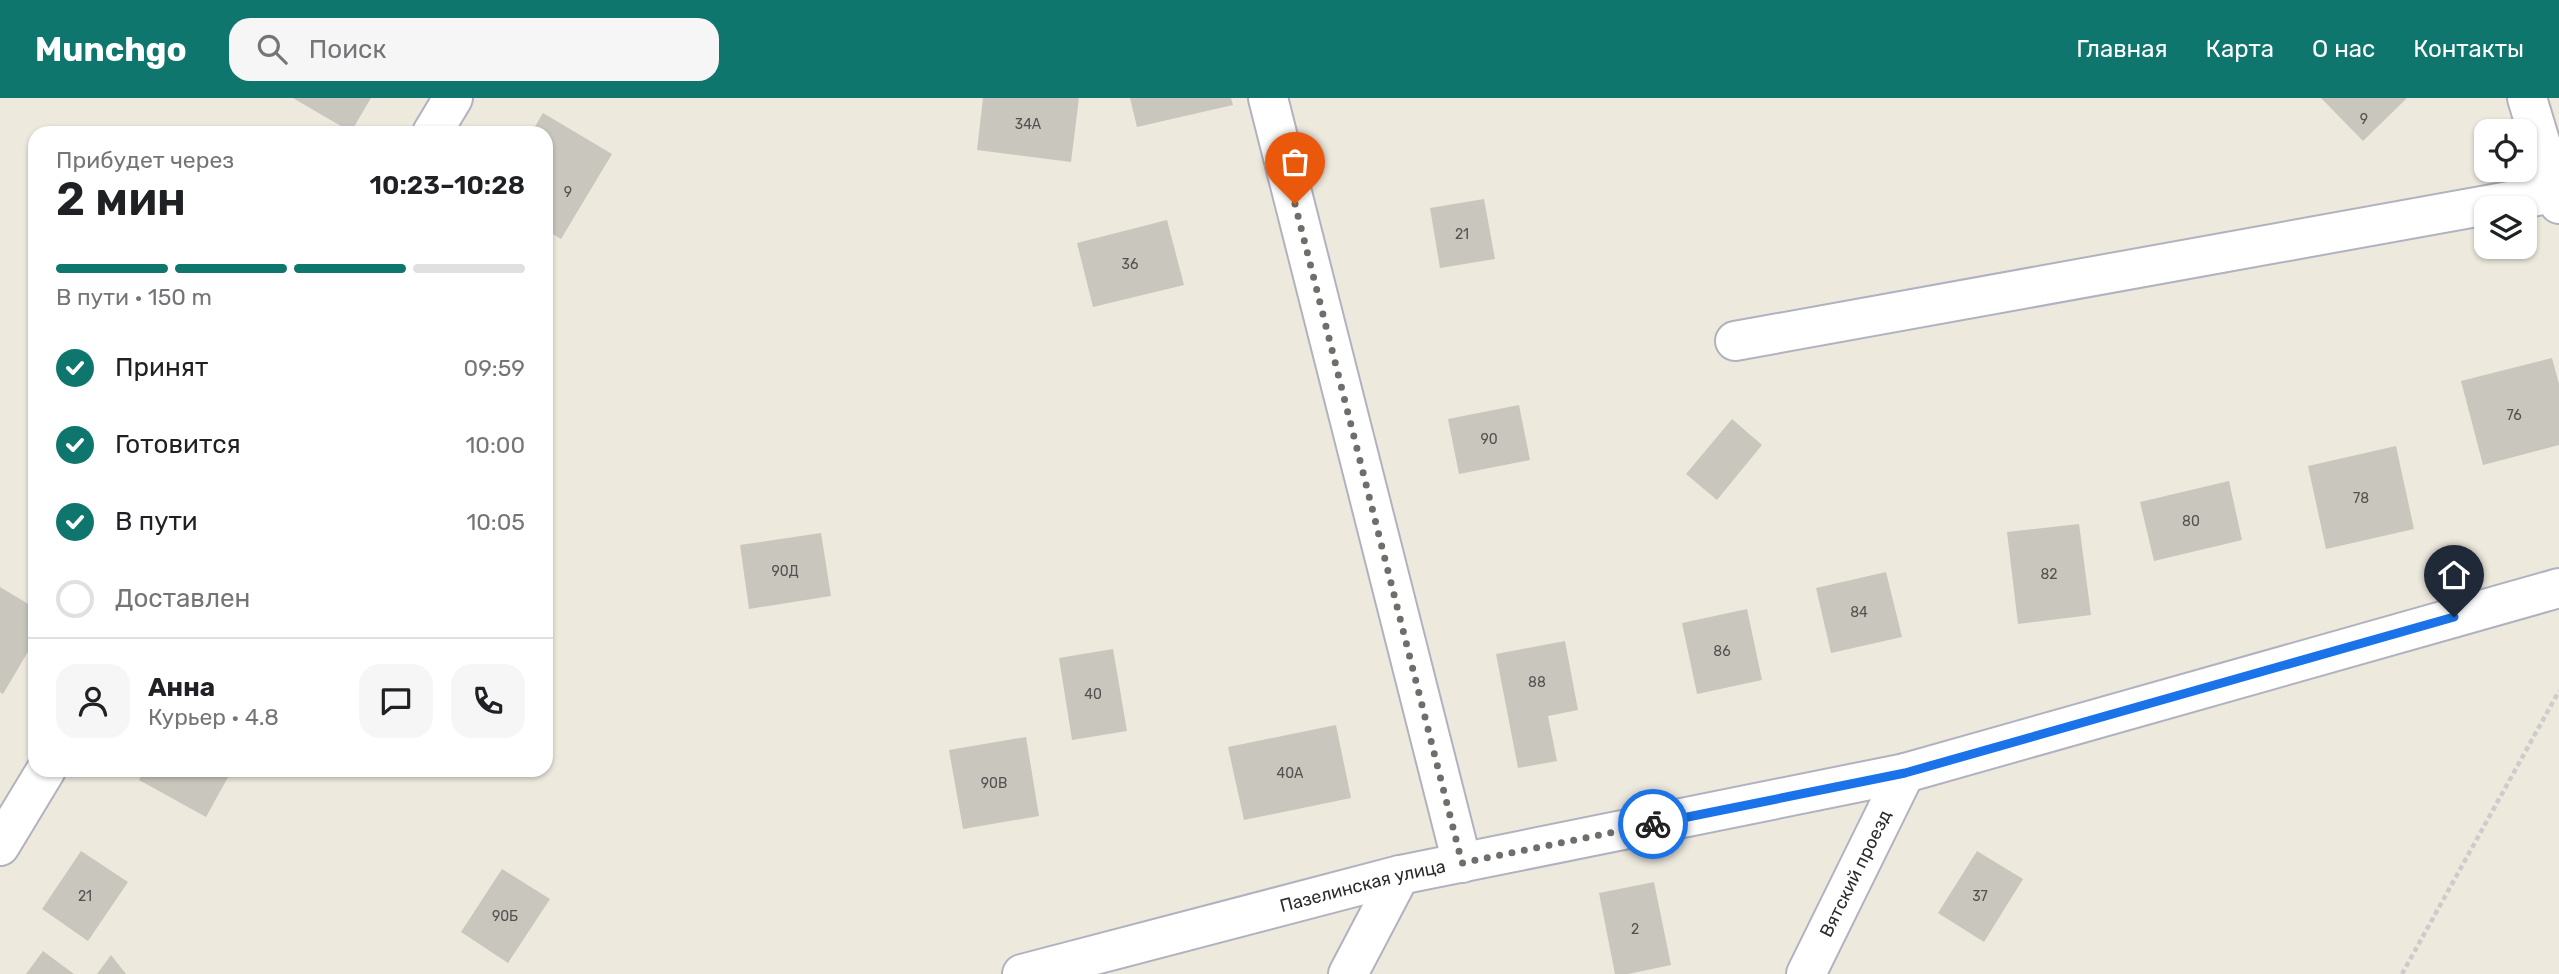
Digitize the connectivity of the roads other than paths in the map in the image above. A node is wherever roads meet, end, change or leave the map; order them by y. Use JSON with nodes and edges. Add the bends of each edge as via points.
{"nodes":[{"id":1,"x":453,"y":98,"type":"edge"},
{"id":2,"x":1268,"y":98,"type":"edge"},
{"id":3,"x":2527,"y":98,"type":"edge"},
{"id":4,"x":436,"y":126,"type":"edge"},
{"id":5,"x":2558,"y":197,"type":"edge"},
{"id":6,"x":1735,"y":341,"type":"dead end"},
{"id":7,"x":2559,"y":588,"type":"edge"},
{"id":8,"x":1905,"y":773,"type":"junction"},
{"id":9,"x":42,"y":777,"type":"edge"},
{"id":10,"x":0,"y":846,"type":"edge"},
{"id":11,"x":1462,"y":863,"type":"junction"},
{"id":12,"x":1400,"y":875,"type":"junction"},
{"id":13,"x":1021,"y":974,"type":"edge"},
{"id":14,"x":1348,"y":974,"type":"edge"},
{"id":15,"x":1806,"y":974,"type":"edge"}],
"edges":[{"from":1,"to":4,"type":"street"},
{"from":2,"to":11,"type":"street"},
{"from":3,"to":5,"type":"street"},
{"from":5,"to":6,"type":"street"},
{"from":7,"to":8,"type":"street","name":"Пазелинская улица"},
{"from":8,"to":11,"type":"street","name":"Пазелинская улица"},
{"from":8,"to":15,"type":"street","name":"Вятский проезд"},
{"from":9,"to":10,"type":"street"},
{"from":11,"to":12,"type":"street","name":"Пазелинская улица"},
{"from":12,"to":13,"type":"street","name":"Пазелинская улица"},
{"from":12,"to":14,"type":"street"}]}
